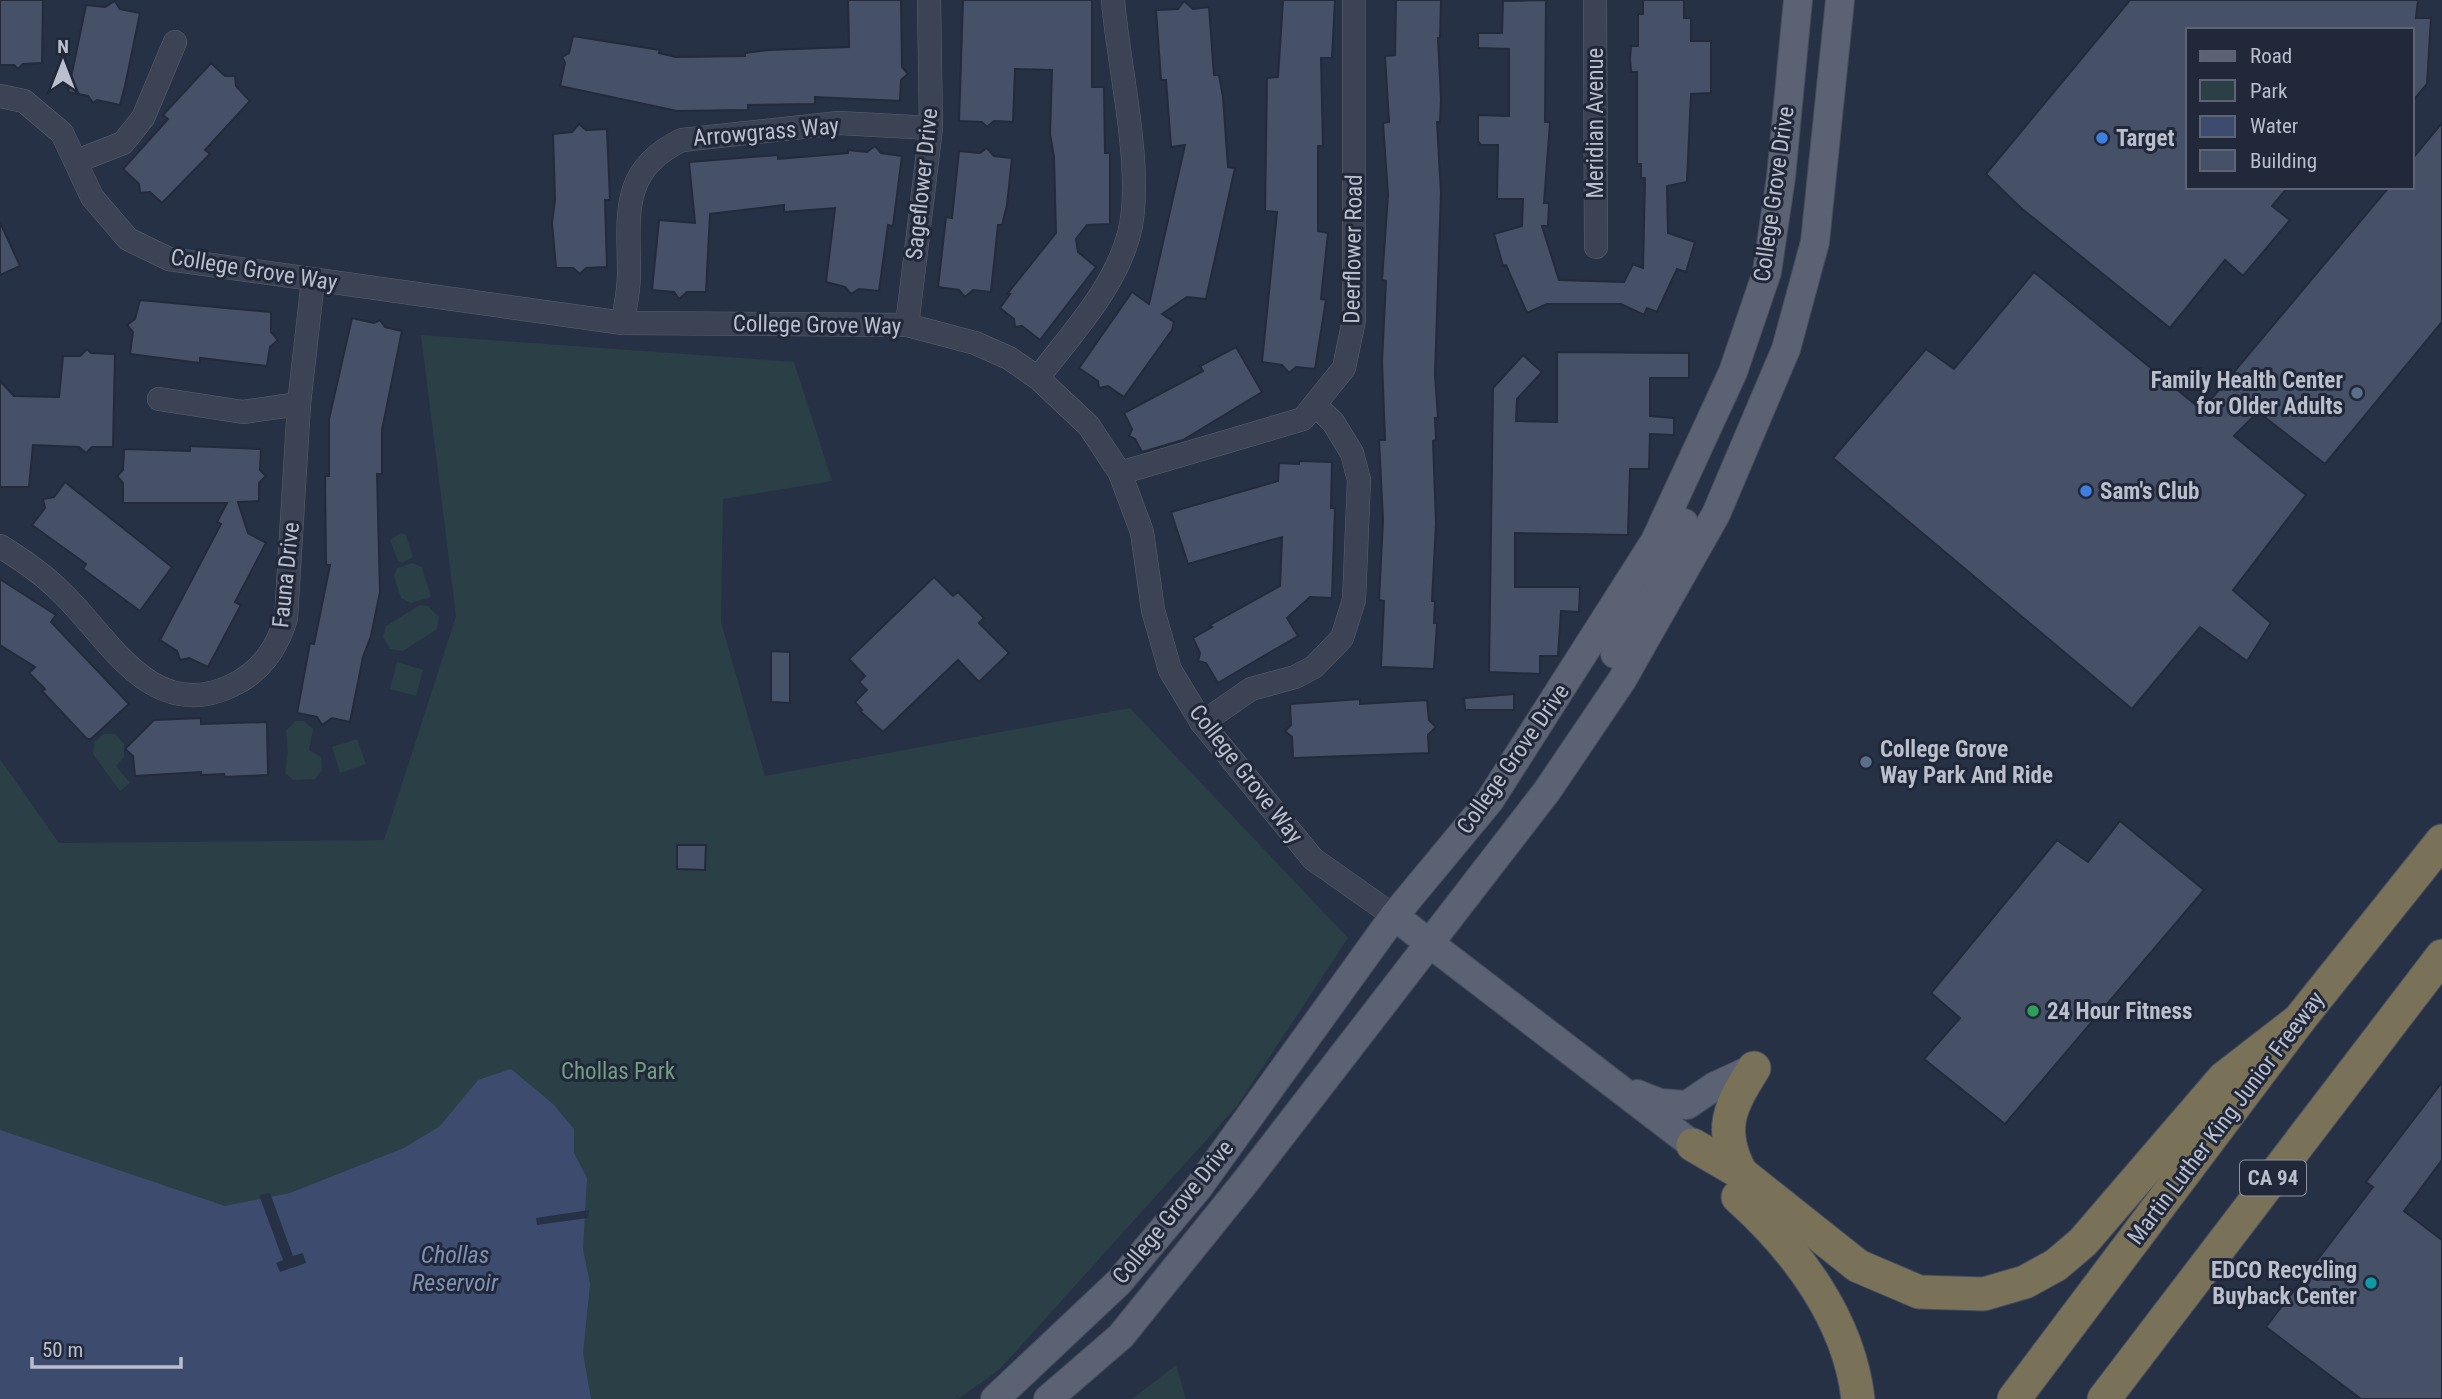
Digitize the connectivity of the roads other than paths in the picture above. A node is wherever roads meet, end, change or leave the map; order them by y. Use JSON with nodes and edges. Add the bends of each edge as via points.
{"nodes":[{"id":1,"x":929,"y":0,"type":"edge"},
{"id":2,"x":1112,"y":0,"type":"edge"},
{"id":3,"x":1354,"y":0,"type":"edge"},
{"id":4,"x":1595,"y":0,"type":"edge"},
{"id":5,"x":1798,"y":0,"type":"edge"},
{"id":6,"x":1840,"y":0,"type":"edge"},
{"id":7,"x":175,"y":42,"type":"dead end"},
{"id":8,"x":0,"y":96,"type":"edge"},
{"id":9,"x":931,"y":128,"type":"junction"},
{"id":10,"x":77,"y":161,"type":"junction"},
{"id":11,"x":1596,"y":247,"type":"dead end"},
{"id":12,"x":313,"y":280,"type":"junction"},
{"id":13,"x":623,"y":323,"type":"junction"},
{"id":14,"x":907,"y":325,"type":"junction"},
{"id":15,"x":1038,"y":378,"type":"junction"},
{"id":16,"x":159,"y":398,"type":"dead end"},
{"id":17,"x":299,"y":404,"type":"junction"},
{"id":18,"x":1316,"y":406,"type":"junction"},
{"id":19,"x":1692,"y":460,"type":"junction"},
{"id":20,"x":1121,"y":473,"type":"junction"},
{"id":21,"x":0,"y":546,"type":"edge"},
{"id":22,"x":1629,"y":583,"type":"junction"},
{"id":23,"x":1662,"y":609,"type":"junction"},
{"id":24,"x":1202,"y":723,"type":"junction"},
{"id":25,"x":1581,"y":740,"type":"junction"},
{"id":26,"x":2442,"y":841,"type":"edge"},
{"id":27,"x":1394,"y":916,"type":"junction"},
{"id":28,"x":1429,"y":943,"type":"junction"},
{"id":29,"x":2442,"y":956,"type":"edge"},
{"id":30,"x":2299,"y":1020,"type":"junction"},
{"id":31,"x":1754,"y":1068,"type":"joint"},
{"id":32,"x":1615,"y":1085,"type":"junction"},
{"id":33,"x":1693,"y":1145,"type":"junction"},
{"id":34,"x":1741,"y":1173,"type":"junction"},
{"id":35,"x":995,"y":1399,"type":"edge"},
{"id":36,"x":1048,"y":1399,"type":"edge"},
{"id":37,"x":1858,"y":1399,"type":"edge"},
{"id":38,"x":2014,"y":1399,"type":"edge"},
{"id":39,"x":2104,"y":1399,"type":"edge"}],
"edges":[{"from":1,"to":9,"type":"street","name":"Sageflower Drive"},
{"from":2,"to":15,"type":"street","via":[[1134,176],[1130,234],[1108,284]]},
{"from":3,"to":18,"type":"street","name":"Deerflower Road","via":[[1354,320],[1344,368]]},
{"from":4,"to":11,"type":"street","name":"Meridian Avenue"},
{"from":5,"to":19,"type":"main road","name":"College Grove Drive","via":[[1767,272],[1733,372]]},
{"from":6,"to":23,"type":"main road","name":"College Grove Drive","via":[[1815,242],[1786,349],[1716,514]]},
{"from":7,"to":10,"type":"street","via":[[143,118],[123,143]]},
{"from":8,"to":10,"type":"street","name":"College Grove Way","via":[[24,101],[62,133]]},
{"from":9,"to":13,"type":"street","name":"Arrowgrass Way","via":[[839,123],[682,140],[665,149],[639,177],[629,202],[629,278]]},
{"from":9,"to":14,"type":"street","name":"Sageflower Drive"},
{"from":10,"to":12,"type":"street","name":"College Grove Way","via":[[92,197],[128,239],[169,259]]},
{"from":12,"to":13,"type":"street","name":"College Grove Way"},
{"from":12,"to":17,"type":"street","name":"Fauna Drive"},
{"from":13,"to":14,"type":"street","name":"College Grove Way"},
{"from":14,"to":15,"type":"street","name":"College Grove Way","via":[[975,343]]},
{"from":15,"to":20,"type":"street","name":"College Grove Way","via":[[1089,426]]},
{"from":16,"to":17,"type":"street","via":[[243,412]]},
{"from":17,"to":21,"type":"street","name":"Fauna Drive","via":[[286,618],[265,661],[254,673],[226,688],[194,694],[149,682],[124,663],[60,590]]},
{"from":18,"to":20,"type":"street","name":"Deerflower Road","via":[[1303,419]]},
{"from":18,"to":24,"type":"street","via":[[1333,422],[1352,453],[1359,480],[1354,600],[1342,638],[1314,667],[1251,690]]},
{"from":19,"to":22,"type":"main road","name":"College Grove Drive","via":[[1655,541]]},
{"from":19,"to":23,"type":"main road","via":[[1696,497],[1658,577],[1656,595]]},
{"from":20,"to":24,"type":"street","name":"College Grove Way","via":[[1142,533],[1153,610],[1170,670]]},
{"from":22,"to":25,"type":"main road","via":[[1635,615],[1592,692],[1583,714]]},
{"from":22,"to":27,"type":"main road","name":"College Grove Drive","via":[[1490,800]]},
{"from":23,"to":25,"type":"main road","name":"College Grove Drive"},
{"from":24,"to":27,"type":"street","name":"College Grove Way","via":[[1314,859]]},
{"from":25,"to":28,"type":"main road","name":"College Grove Drive"},
{"from":26,"to":30,"type":"highway","name":"Martin Luther King Junior Freeway"},
{"from":27,"to":28,"type":"main road","name":"College Grove Way"},
{"from":27,"to":35,"type":"main road","name":"College Grove Drive","via":[[1198,1188],[1119,1282]]},
{"from":28,"to":32,"type":"main road","name":"College Grove Way"},
{"from":28,"to":36,"type":"main road","name":"College Grove Drive","via":[[1121,1336]]},
{"from":29,"to":39,"type":"highway","number":"CA 94"},
{"from":30,"to":34,"type":"highway","via":[[2224,1078],[2074,1250],[2025,1282],[1984,1294],[1919,1292],[1889,1282],[1858,1266]]},
{"from":30,"to":38,"type":"highway","name":"Martin Luther King Junior Freeway"},
{"from":31,"to":32,"type":"main road","via":[[1687,1105],[1660,1103]]},
{"from":31,"to":34,"type":"highway","via":[[1732,1108],[1727,1134],[1729,1150]]},
{"from":32,"to":33,"type":"main road","name":"College Grove Way"},
{"from":33,"to":34,"type":"highway"},
{"from":33,"to":37,"type":"highway","via":[[1727,1186],[1772,1227],[1827,1303],[1845,1346]]}]}
